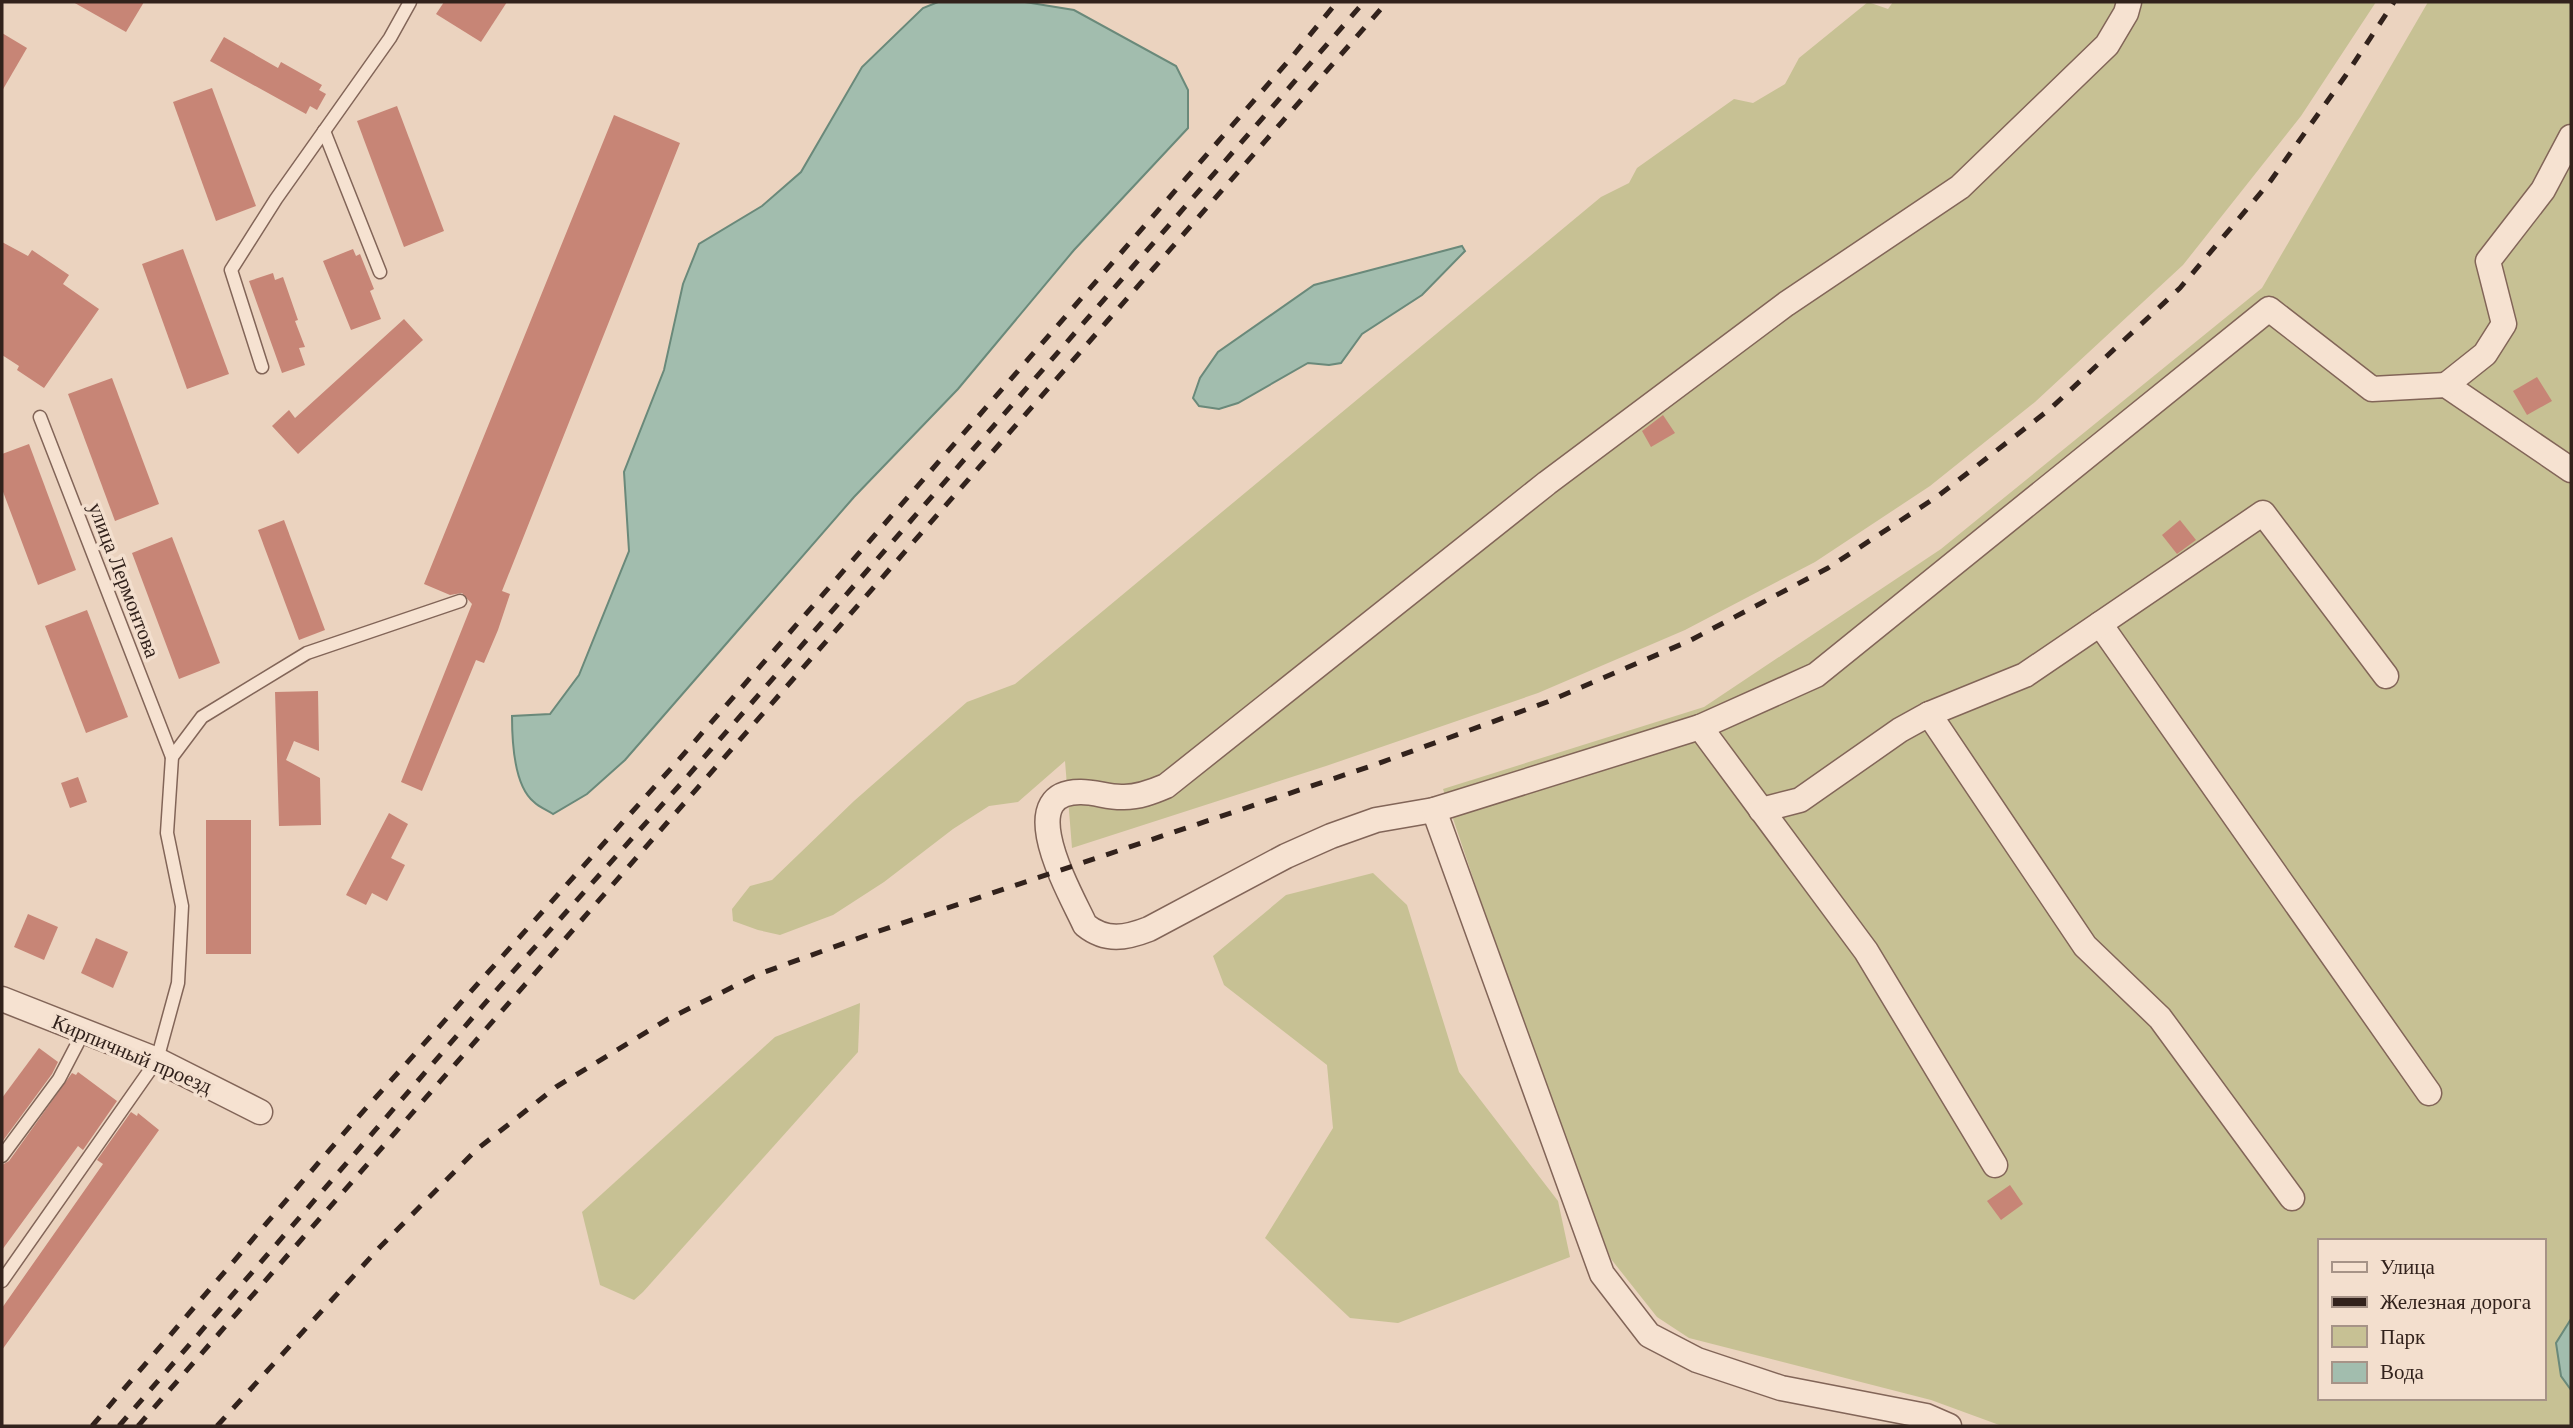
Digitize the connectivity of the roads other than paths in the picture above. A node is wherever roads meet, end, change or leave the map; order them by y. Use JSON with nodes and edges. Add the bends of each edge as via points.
{"nodes":[{"id":1,"x":410,"y":2,"type":"edge"},
{"id":2,"x":2129,"y":2,"type":"edge"},
{"id":3,"x":324,"y":131,"type":"junction"},
{"id":4,"x":2571,"y":137,"type":"edge"},
{"id":5,"x":380,"y":272,"type":"dead end"},
{"id":6,"x":262,"y":367,"type":"dead end"},
{"id":7,"x":2445,"y":384,"type":"junction"},
{"id":8,"x":40,"y":417,"type":"dead end"},
{"id":9,"x":2571,"y":470,"type":"edge"},
{"id":10,"x":460,"y":601,"type":"dead end"},
{"id":11,"x":2100,"y":624,"type":"junction"},
{"id":12,"x":2386,"y":676,"type":"dead end"},
{"id":13,"x":1929,"y":713,"type":"junction"},
{"id":14,"x":1700,"y":727,"type":"junction"},
{"id":15,"x":172,"y":757,"type":"junction"},
{"id":16,"x":1434,"y":810,"type":"junction"},
{"id":17,"x":1761,"y":810,"type":"junction"},
{"id":18,"x":2,"y":999,"type":"edge"},
{"id":19,"x":84,"y":1031,"type":"junction"},
{"id":20,"x":157,"y":1060,"type":"junction"},
{"id":21,"x":2429,"y":1093,"type":"dead end"},
{"id":22,"x":260,"y":1112,"type":"dead end"},
{"id":23,"x":2,"y":1156,"type":"edge"},
{"id":24,"x":1995,"y":1165,"type":"dead end"},
{"id":25,"x":2292,"y":1198,"type":"dead end"},
{"id":26,"x":2,"y":1281,"type":"edge"},
{"id":27,"x":1948,"y":1426,"type":"edge"}],
"edges":[{"from":1,"to":3,"type":"lane"},
{"from":2,"to":16,"type":"street","via":[[2107,46],[1960,187],[1786,304],[1547,483],[1166,786],[1124,797],[1079,792],[1062,796],[1052,807],[1047,838],[1085,925],[1095,933],[1126,937],[1331,836],[1377,820]]},
{"from":3,"to":5,"type":"lane"},
{"from":3,"to":6,"type":"lane","via":[[231,270]]},
{"from":4,"to":7,"type":"street","via":[[2543,190],[2488,261],[2504,324],[2485,354]]},
{"from":7,"to":9,"type":"street"},
{"from":7,"to":14,"type":"street","via":[[2372,389],[2269,309],[1816,676]]},
{"from":8,"to":15,"type":"lane","name":"улица Лермонтова"},
{"from":10,"to":15,"type":"lane","via":[[307,653],[202,717]]},
{"from":11,"to":12,"type":"street","via":[[2263,513]]},
{"from":11,"to":13,"type":"street","via":[[2025,674]]},
{"from":11,"to":21,"type":"street"},
{"from":13,"to":17,"type":"street","via":[[1800,800]]},
{"from":13,"to":25,"type":"street","via":[[2085,946],[2160,1018]]},
{"from":14,"to":16,"type":"street"},
{"from":14,"to":17,"type":"street"},
{"from":15,"to":20,"type":"lane","via":[[167,833],[182,906],[179,970]]},
{"from":16,"to":27,"type":"street","via":[[1602,1273],[1649,1335],[1697,1360],[1781,1388],[1926,1416]]},
{"from":17,"to":24,"type":"street","via":[[1866,951]]},
{"from":18,"to":19,"type":"street","name":"Кирпичный проезд"},
{"from":19,"to":20,"type":"street","name":"Кирпичный проезд"},
{"from":19,"to":23,"type":"lane","via":[[59,1079]]},
{"from":20,"to":22,"type":"street","name":"Кирпичный проезд"},
{"from":20,"to":26,"type":"lane"}]}
